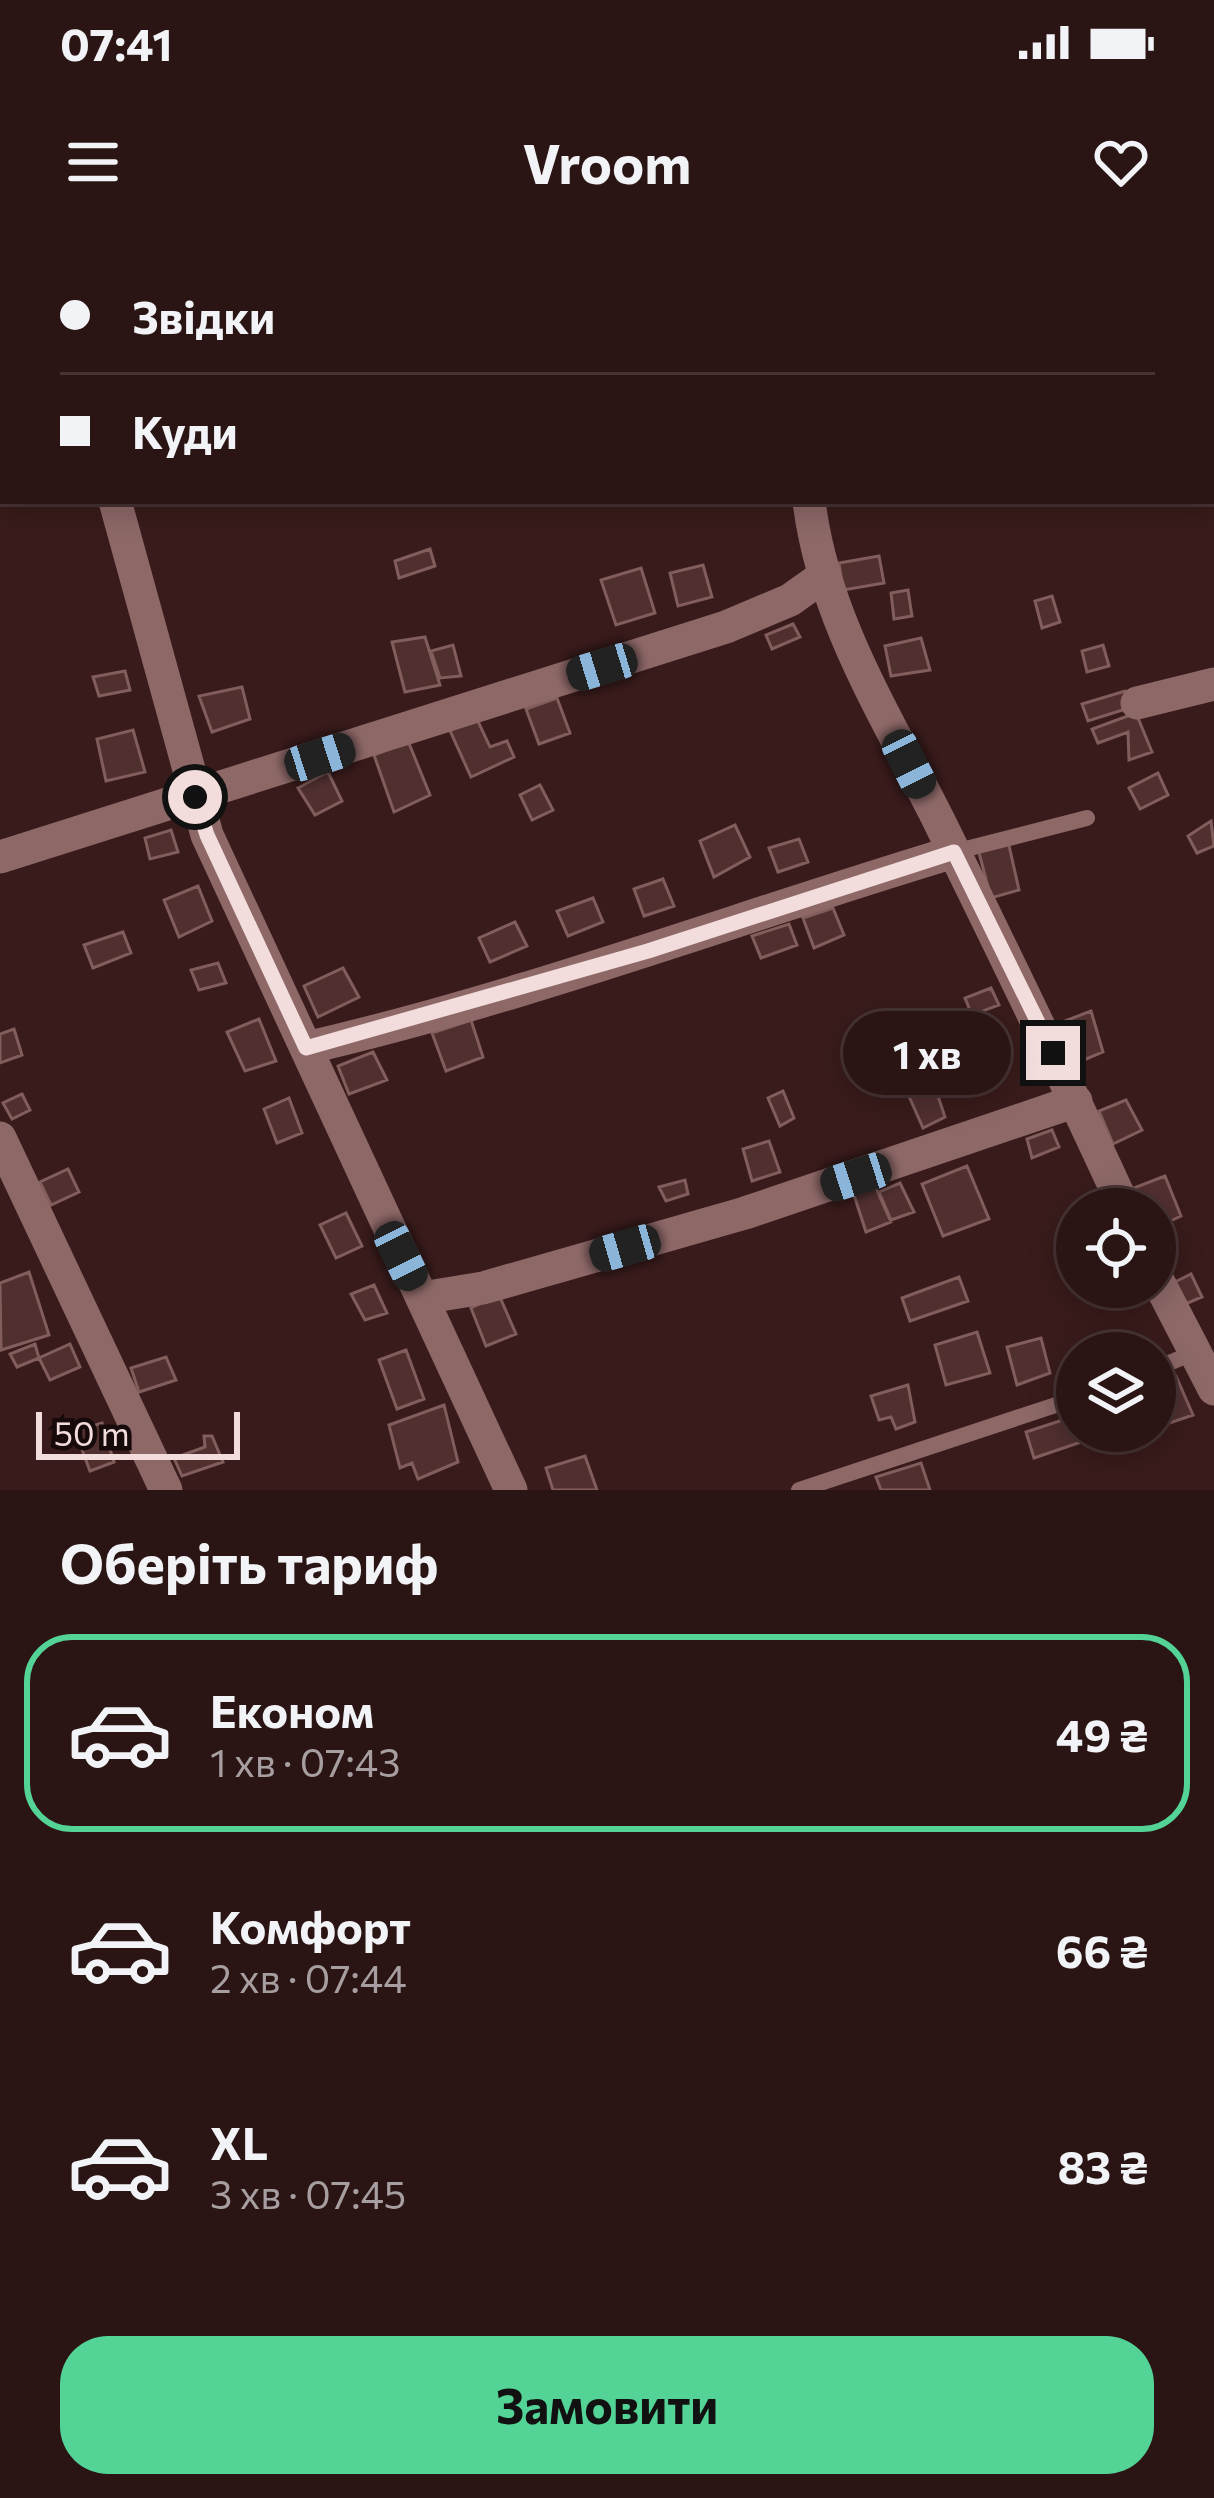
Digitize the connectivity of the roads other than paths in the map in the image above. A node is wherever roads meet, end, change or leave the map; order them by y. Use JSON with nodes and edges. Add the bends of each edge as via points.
{"nodes":[{"id":1,"x":116,"y":504,"type":"edge"},
{"id":2,"x":809,"y":504,"type":"edge"},
{"id":3,"x":821,"y":578,"type":"junction"},
{"id":4,"x":1214,"y":684,"type":"edge"},
{"id":5,"x":1138,"y":703,"type":"dead end"},
{"id":6,"x":195,"y":797,"type":"junction"},
{"id":7,"x":1087,"y":818,"type":"dead end"},
{"id":8,"x":954,"y":852,"type":"junction"},
{"id":9,"x":0,"y":857,"type":"edge"},
{"id":10,"x":306,"y":1048,"type":"junction"},
{"id":11,"x":1076,"y":1101,"type":"junction"},
{"id":12,"x":0,"y":1138,"type":"edge"},
{"id":13,"x":1115,"y":1188,"type":"edge"},
{"id":14,"x":422,"y":1298,"type":"junction"},
{"id":15,"x":1172,"y":1308,"type":"edge"},
{"id":16,"x":1195,"y":1352,"type":"junction"},
{"id":17,"x":1176,"y":1360,"type":"edge"},
{"id":18,"x":1214,"y":1389,"type":"edge"},
{"id":19,"x":1056,"y":1405,"type":"edge"},
{"id":20,"x":166,"y":1490,"type":"edge"},
{"id":21,"x":511,"y":1490,"type":"edge"},
{"id":22,"x":799,"y":1490,"type":"edge"}],
"edges":[{"from":1,"to":6,"type":"street"},
{"from":2,"to":3,"type":"street"},
{"from":3,"to":6,"type":"street","via":[[726,627]]},
{"from":3,"to":8,"type":"street"},
{"from":4,"to":5,"type":"street"},
{"from":6,"to":9,"type":"street"},
{"from":6,"to":10,"type":"street"},
{"from":7,"to":8,"type":"lane"},
{"from":8,"to":10,"type":"street","via":[[648,951]]},
{"from":8,"to":11,"type":"street"},
{"from":10,"to":14,"type":"street"},
{"from":11,"to":13,"type":"street"},
{"from":11,"to":14,"type":"street","via":[[745,1213]]},
{"from":12,"to":20,"type":"street"},
{"from":14,"to":21,"type":"street"},
{"from":15,"to":16,"type":"street"},
{"from":16,"to":17,"type":"lane"},
{"from":16,"to":18,"type":"street"},
{"from":19,"to":22,"type":"lane"}]}
